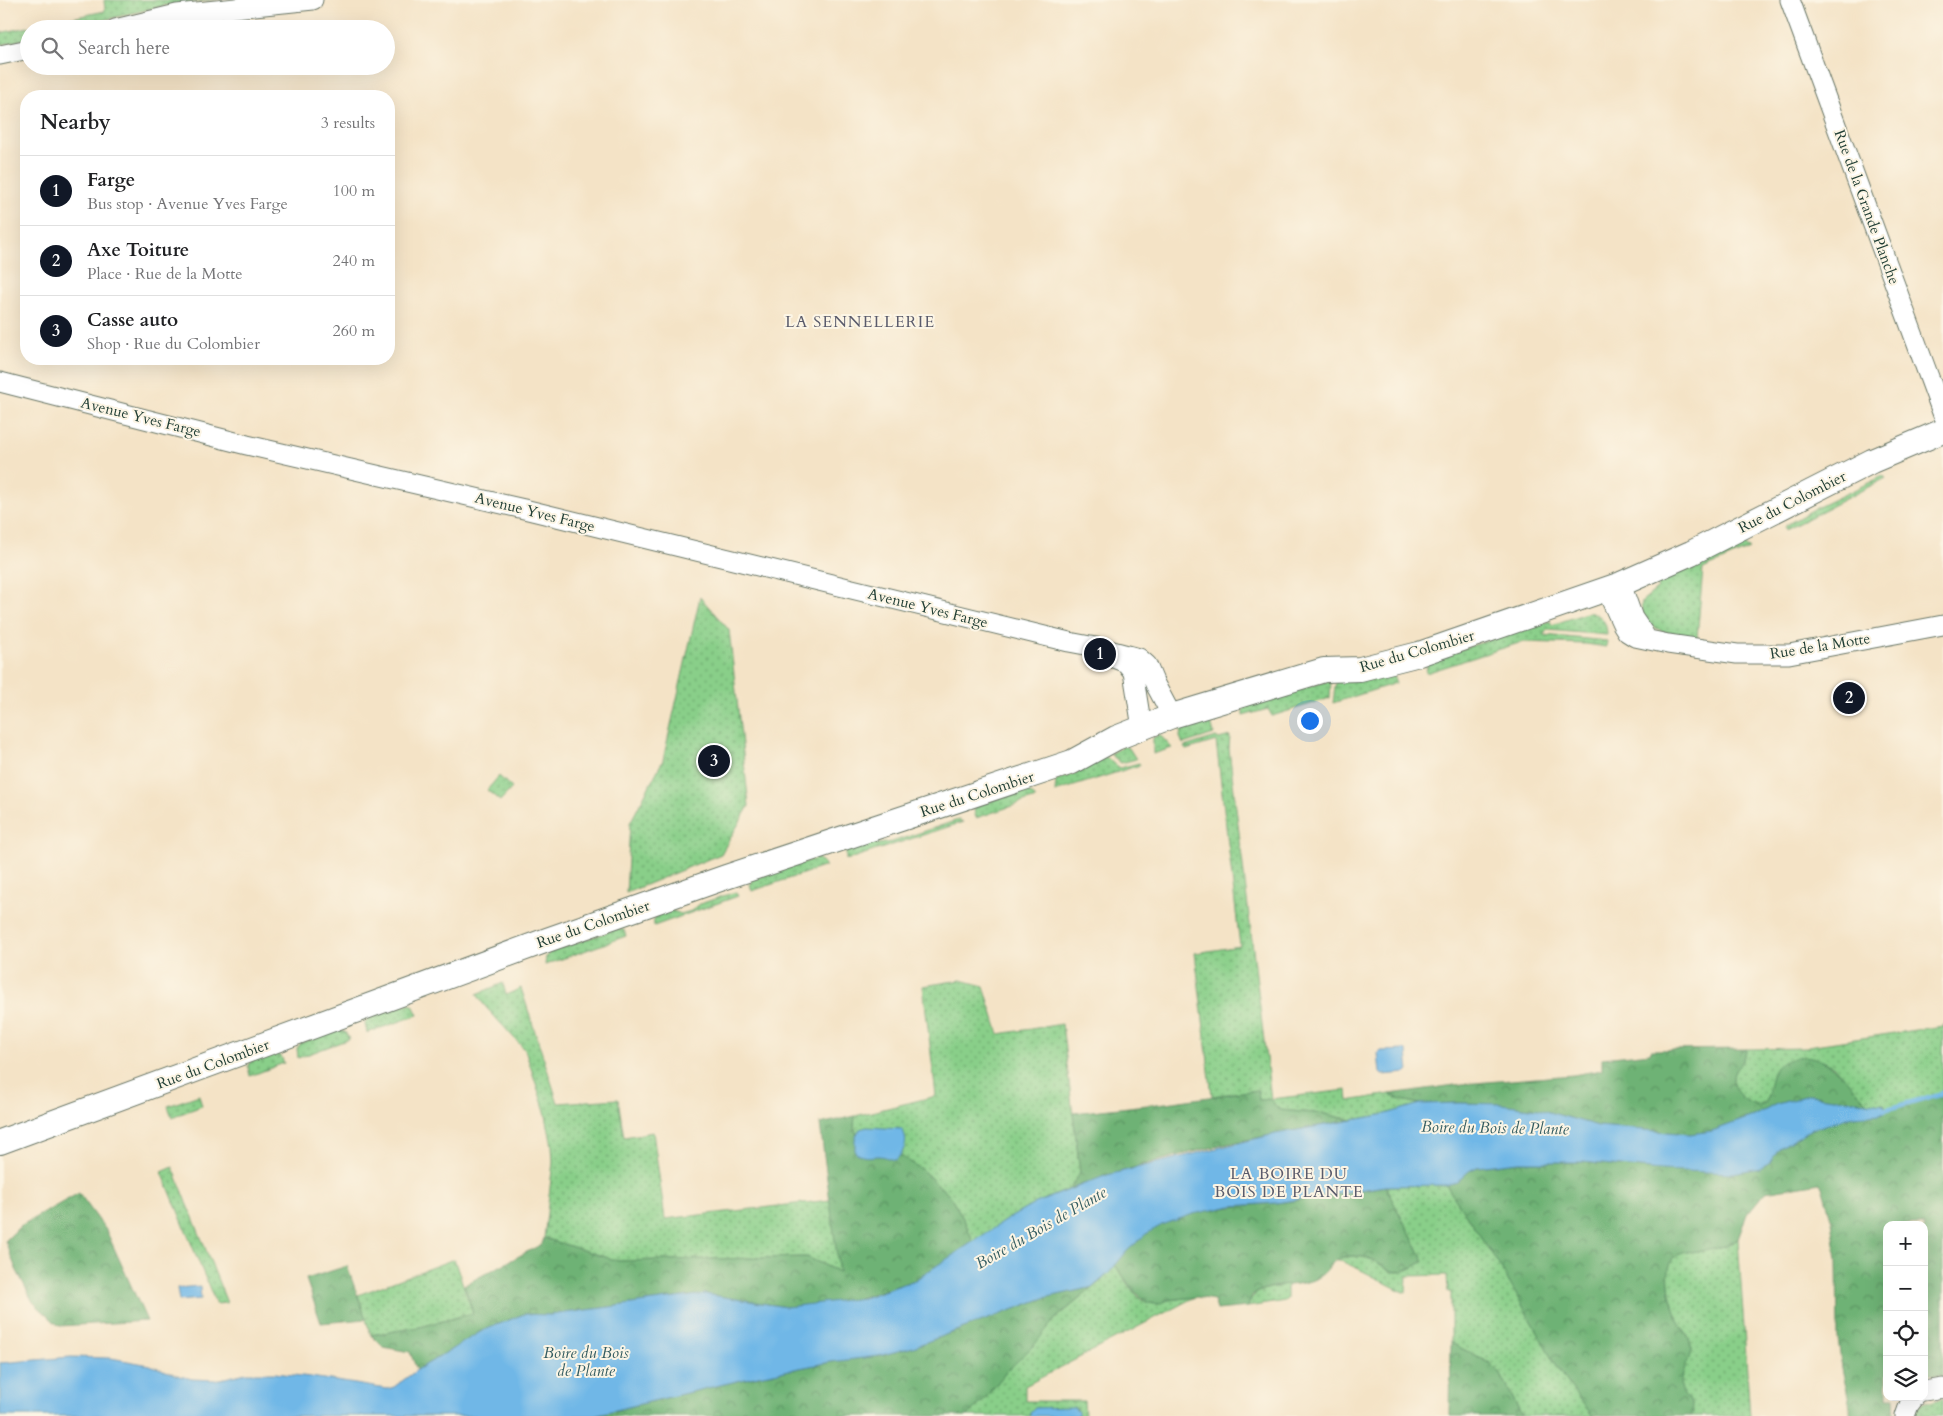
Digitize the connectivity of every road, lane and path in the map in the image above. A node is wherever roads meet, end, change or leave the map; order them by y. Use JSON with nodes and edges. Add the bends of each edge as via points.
{"nodes":[{"id":1,"x":313,"y":0,"type":"edge"},
{"id":2,"x":1790,"y":0,"type":"edge"},
{"id":3,"x":152,"y":20,"type":"edge"},
{"id":4,"x":20,"y":51,"type":"edge"},
{"id":5,"x":0,"y":55,"type":"edge"},
{"id":6,"x":0,"y":382,"type":"edge"},
{"id":7,"x":1943,"y":415,"type":"edge"},
{"id":8,"x":1943,"y":431,"type":"edge"},
{"id":9,"x":1614,"y":586,"type":"junction"},
{"id":10,"x":1943,"y":625,"type":"edge"},
{"id":11,"x":1070,"y":642,"type":"junction"},
{"id":12,"x":1172,"y":716,"type":"junction"},
{"id":13,"x":1142,"y":728,"type":"junction"},
{"id":14,"x":0,"y":1142,"type":"edge"},
{"id":15,"x":1943,"y":1388,"type":"edge"},
{"id":16,"x":1928,"y":1390,"type":"edge"},
{"id":17,"x":1912,"y":1401,"type":"edge"},
{"id":18,"x":1905,"y":1416,"type":"edge"}],
"edges":[{"from":1,"to":3,"type":"street","via":[[177,14]]},
{"from":2,"to":7,"type":"street","name":"Rue de la Grande Planche"},
{"from":4,"to":5,"type":"street"},
{"from":6,"to":11,"type":"street","name":"Avenue Yves Farge","via":[[248,445]]},
{"from":8,"to":9,"type":"main road","name":"Rue du Colombier","via":[[1872,461],[1691,553]]},
{"from":9,"to":10,"type":"street","name":"Rue de la Motte","via":[[1617,615],[1627,632],[1635,637],[1700,650],[1778,655]]},
{"from":9,"to":12,"type":"main road","name":"Rue du Colombier","via":[[1419,654],[1360,669],[1324,670]]},
{"from":11,"to":12,"type":"street","name":"Avenue Yves Farge","via":[[1139,658],[1147,665]]},
{"from":11,"to":13,"type":"street","name":"Avenue Yves Farge","via":[[1126,663],[1136,684]]},
{"from":12,"to":13,"type":"main road","name":"Rue du Colombier"},
{"from":13,"to":14,"type":"main road","name":"Rue du Colombier","via":[[1072,762],[547,940]]},
{"from":15,"to":16,"type":"street"},
{"from":17,"to":18,"type":"street"}]}
